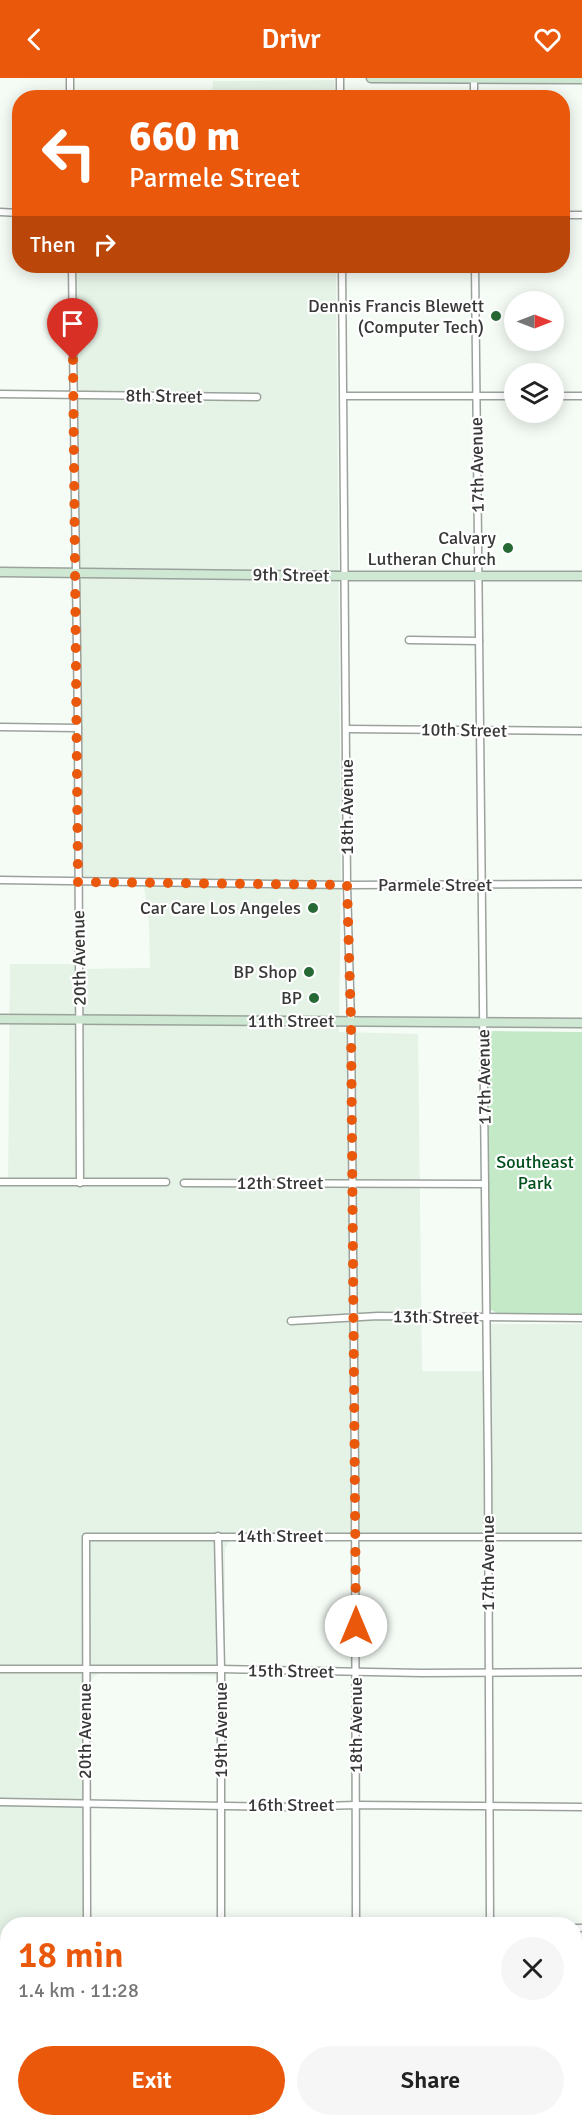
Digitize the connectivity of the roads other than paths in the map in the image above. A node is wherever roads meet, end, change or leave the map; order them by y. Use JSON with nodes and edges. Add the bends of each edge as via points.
{"nodes":[{"id":1,"x":370,"y":78,"type":"edge"},
{"id":2,"x":474,"y":78,"type":"edge"},
{"id":3,"x":582,"y":79,"type":"edge"},
{"id":4,"x":72,"y":273,"type":"edge"},
{"id":5,"x":342,"y":273,"type":"edge"},
{"id":6,"x":475,"y":273,"type":"edge"},
{"id":7,"x":0,"y":394,"type":"edge"},
{"id":8,"x":73,"y":395,"type":"junction"},
{"id":9,"x":344,"y":396,"type":"junction"},
{"id":10,"x":476,"y":396,"type":"junction"},
{"id":11,"x":504,"y":396,"type":"edge"},
{"id":12,"x":564,"y":396,"type":"edge"},
{"id":13,"x":582,"y":396,"type":"edge"},
{"id":14,"x":257,"y":397,"type":"dead end"},
{"id":15,"x":0,"y":572,"type":"edge"},
{"id":16,"x":74,"y":572,"type":"junction"},
{"id":17,"x":345,"y":576,"type":"junction"},
{"id":18,"x":582,"y":576,"type":"edge"},
{"id":19,"x":478,"y":577,"type":"junction"},
{"id":20,"x":409,"y":640,"type":"dead end"},
{"id":21,"x":479,"y":641,"type":"junction"},
{"id":22,"x":0,"y":727,"type":"edge"},
{"id":23,"x":78,"y":728,"type":"junction"},
{"id":24,"x":347,"y":729,"type":"junction"},
{"id":25,"x":480,"y":730,"type":"junction"},
{"id":26,"x":582,"y":731,"type":"edge"},
{"id":27,"x":0,"y":880,"type":"edge"},
{"id":28,"x":78,"y":882,"type":"junction"},
{"id":29,"x":481,"y":884,"type":"junction"},
{"id":30,"x":582,"y":884,"type":"edge"},
{"id":31,"x":347,"y":885,"type":"junction"},
{"id":32,"x":0,"y":1019,"type":"edge"},
{"id":33,"x":80,"y":1019,"type":"junction"},
{"id":34,"x":351,"y":1022,"type":"junction"},
{"id":35,"x":483,"y":1023,"type":"junction"},
{"id":36,"x":582,"y":1023,"type":"edge"},
{"id":37,"x":0,"y":1182,"type":"edge"},
{"id":38,"x":166,"y":1182,"type":"dead end"},
{"id":39,"x":80,"y":1183,"type":"junction"},
{"id":40,"x":184,"y":1183,"type":"dead end"},
{"id":41,"x":352,"y":1183,"type":"junction"},
{"id":42,"x":485,"y":1184,"type":"junction"},
{"id":43,"x":353,"y":1317,"type":"junction"},
{"id":44,"x":486,"y":1318,"type":"junction"},
{"id":45,"x":582,"y":1318,"type":"edge"},
{"id":46,"x":291,"y":1321,"type":"dead end"},
{"id":47,"x":355,"y":1535,"type":"junction"},
{"id":48,"x":218,"y":1536,"type":"junction"},
{"id":49,"x":488,"y":1536,"type":"junction"},
{"id":50,"x":86,"y":1537,"type":"joint"},
{"id":51,"x":582,"y":1537,"type":"edge"},
{"id":52,"x":0,"y":1669,"type":"edge"},
{"id":53,"x":85,"y":1669,"type":"junction"},
{"id":54,"x":221,"y":1669,"type":"junction"},
{"id":55,"x":489,"y":1671,"type":"junction"},
{"id":56,"x":356,"y":1672,"type":"junction"},
{"id":57,"x":582,"y":1672,"type":"edge"},
{"id":58,"x":0,"y":1802,"type":"edge"},
{"id":59,"x":85,"y":1804,"type":"junction"},
{"id":60,"x":221,"y":1804,"type":"junction"},
{"id":61,"x":356,"y":1805,"type":"junction"},
{"id":62,"x":488,"y":1806,"type":"junction"},
{"id":63,"x":582,"y":1807,"type":"edge"},
{"id":64,"x":87,"y":1917,"type":"edge"},
{"id":65,"x":221,"y":1917,"type":"edge"},
{"id":66,"x":356,"y":1917,"type":"edge"},
{"id":67,"x":490,"y":1917,"type":"edge"}],
"edges":[{"from":1,"to":2,"type":"street"},
{"from":2,"to":3,"type":"street"},
{"from":4,"to":8,"type":"street","name":"20th Avenue"},
{"from":5,"to":9,"type":"street","name":"18th Avenue"},
{"from":6,"to":10,"type":"street","name":"17th Avenue"},
{"from":7,"to":8,"type":"street","name":"8th Street"},
{"from":8,"to":14,"type":"street","name":"8th Street"},
{"from":8,"to":16,"type":"street","name":"20th Avenue"},
{"from":9,"to":10,"type":"street"},
{"from":9,"to":17,"type":"street","name":"18th Avenue"},
{"from":10,"to":11,"type":"street"},
{"from":10,"to":19,"type":"street","name":"17th Avenue"},
{"from":12,"to":13,"type":"street"},
{"from":15,"to":16,"type":"street","name":"9th Street"},
{"from":16,"to":17,"type":"street","name":"9th Street"},
{"from":16,"to":23,"type":"street","name":"20th Avenue"},
{"from":17,"to":19,"type":"street","name":"9th Street"},
{"from":17,"to":24,"type":"street","name":"18th Avenue"},
{"from":18,"to":19,"type":"street","name":"9th Street"},
{"from":19,"to":21,"type":"street","name":"17th Avenue"},
{"from":20,"to":21,"type":"street"},
{"from":21,"to":25,"type":"street","name":"17th Avenue"},
{"from":22,"to":23,"type":"street"},
{"from":23,"to":28,"type":"street","name":"20th Avenue"},
{"from":24,"to":25,"type":"street","name":"10th Street"},
{"from":24,"to":31,"type":"street","name":"18th Avenue"},
{"from":25,"to":26,"type":"street","name":"10th Street"},
{"from":25,"to":29,"type":"street","name":"17th Avenue"},
{"from":27,"to":28,"type":"street","name":"Parmele Street"},
{"from":28,"to":31,"type":"street","name":"Parmele Street"},
{"from":28,"to":33,"type":"street","name":"20th Avenue"},
{"from":29,"to":30,"type":"street","name":"Parmele Street"},
{"from":29,"to":31,"type":"street","name":"Parmele Street"},
{"from":29,"to":35,"type":"street","name":"17th Avenue"},
{"from":31,"to":34,"type":"street","name":"18th Avenue"},
{"from":32,"to":33,"type":"street","name":"11th Street"},
{"from":33,"to":34,"type":"street","name":"11th Street"},
{"from":33,"to":39,"type":"street","name":"20th Avenue"},
{"from":34,"to":35,"type":"street","name":"11th Street"},
{"from":34,"to":41,"type":"street","name":"18th Avenue"},
{"from":35,"to":36,"type":"street","name":"11th Street"},
{"from":35,"to":42,"type":"street","name":"17th Avenue"},
{"from":37,"to":39,"type":"street"},
{"from":38,"to":39,"type":"street"},
{"from":40,"to":41,"type":"street","name":"12th Street"},
{"from":41,"to":42,"type":"street","name":"12th Street"},
{"from":41,"to":43,"type":"street","name":"18th Avenue"},
{"from":42,"to":44,"type":"street","name":"17th Avenue"},
{"from":43,"to":44,"type":"street","name":"13th Street"},
{"from":43,"to":46,"type":"street","name":"13th Street"},
{"from":43,"to":47,"type":"street","name":"18th Avenue"},
{"from":44,"to":45,"type":"street","name":"13th Street"},
{"from":44,"to":49,"type":"street","name":"17th Avenue"},
{"from":47,"to":48,"type":"street","name":"14th Street"},
{"from":47,"to":49,"type":"street","name":"14th Street"},
{"from":47,"to":56,"type":"street","name":"18th Avenue"},
{"from":48,"to":50,"type":"street","name":"14th Street"},
{"from":48,"to":54,"type":"street","name":"19th Avenue"},
{"from":49,"to":51,"type":"street","name":"14th Street"},
{"from":49,"to":55,"type":"street","name":"17th Avenue"},
{"from":50,"to":53,"type":"street","name":"20th Avenue"},
{"from":52,"to":53,"type":"street","name":"15th Street"},
{"from":53,"to":54,"type":"street","name":"15th Street"},
{"from":53,"to":59,"type":"street","name":"20th Avenue"},
{"from":54,"to":56,"type":"street","name":"15th Street"},
{"from":54,"to":60,"type":"street","name":"19th Avenue"},
{"from":55,"to":56,"type":"street","name":"15th Street"},
{"from":55,"to":57,"type":"street","name":"15th Street"},
{"from":55,"to":62,"type":"street","name":"17th Avenue"},
{"from":56,"to":61,"type":"street","name":"18th Avenue"},
{"from":58,"to":59,"type":"street","name":"16th Street"},
{"from":59,"to":60,"type":"street","name":"16th Street"},
{"from":59,"to":64,"type":"street","name":"20th Avenue"},
{"from":60,"to":61,"type":"street","name":"16th Street"},
{"from":60,"to":65,"type":"street","name":"19th Avenue"},
{"from":61,"to":62,"type":"street","name":"16th Street"},
{"from":61,"to":66,"type":"street","name":"18th Avenue"},
{"from":62,"to":63,"type":"street","name":"16th Street"},
{"from":62,"to":67,"type":"street","name":"17th Avenue"}]}
